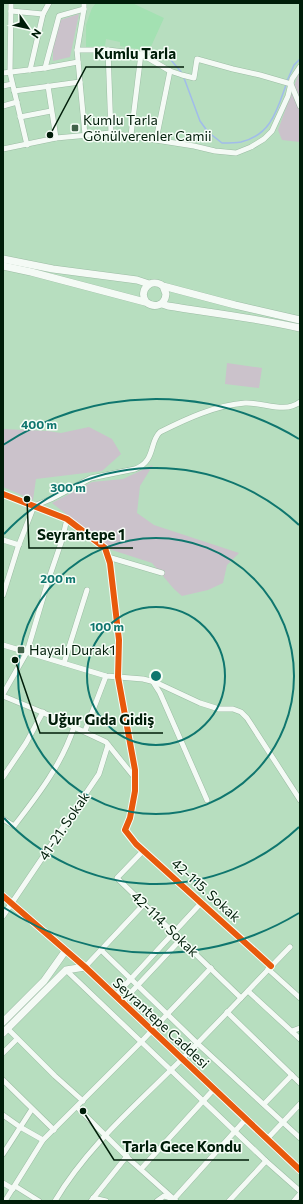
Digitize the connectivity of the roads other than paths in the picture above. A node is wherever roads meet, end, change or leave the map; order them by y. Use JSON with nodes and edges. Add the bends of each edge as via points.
{"nodes":[{"id":1,"x":11,"y":3,"type":"edge"},
{"id":2,"x":49,"y":3,"type":"edge"},
{"id":3,"x":84,"y":6,"type":"edge"},
{"id":4,"x":11,"y":11,"type":"junction"},
{"id":5,"x":43,"y":14,"type":"junction"},
{"id":6,"x":77,"y":50,"type":"junction"},
{"id":7,"x":108,"y":50,"type":"junction"},
{"id":8,"x":141,"y":54,"type":"junction"},
{"id":9,"x":78,"y":62,"type":"junction"},
{"id":10,"x":300,"y":66,"type":"edge"},
{"id":11,"x":45,"y":68,"type":"junction"},
{"id":12,"x":30,"y":70,"type":"junction"},
{"id":13,"x":170,"y":71,"type":"junction"},
{"id":14,"x":3,"y":73,"type":"edge"},
{"id":15,"x":10,"y":73,"type":"junction"},
{"id":16,"x":80,"y":82,"type":"junction"},
{"id":17,"x":288,"y":83,"type":"junction"},
{"id":18,"x":12,"y":84,"type":"junction"},
{"id":19,"x":3,"y":86,"type":"edge"},
{"id":20,"x":48,"y":86,"type":"junction"},
{"id":21,"x":14,"y":91,"type":"junction"},
{"id":22,"x":17,"y":102,"type":"junction"},
{"id":23,"x":3,"y":106,"type":"edge"},
{"id":24,"x":300,"y":106,"type":"edge"},
{"id":25,"x":51,"y":111,"type":"junction"},
{"id":26,"x":20,"y":117,"type":"junction"},
{"id":27,"x":111,"y":133,"type":"junction"},
{"id":28,"x":85,"y":135,"type":"junction"},
{"id":29,"x":131,"y":135,"type":"junction"},
{"id":30,"x":56,"y":138,"type":"junction"},
{"id":31,"x":156,"y":140,"type":"junction"},
{"id":32,"x":27,"y":145,"type":"junction"},
{"id":33,"x":3,"y":149,"type":"edge"},
{"id":34,"x":3,"y":259,"type":"edge"},
{"id":35,"x":3,"y":266,"type":"edge"},
{"id":36,"x":149,"y":284,"type":"junction"},
{"id":37,"x":163,"y":286,"type":"junction"},
{"id":38,"x":145,"y":302,"type":"junction"},
{"id":39,"x":162,"y":304,"type":"junction"},
{"id":40,"x":300,"y":320,"type":"edge"},
{"id":41,"x":300,"y":328,"type":"edge"},
{"id":42,"x":300,"y":402,"type":"edge"},
{"id":43,"x":3,"y":494,"type":"edge"},
{"id":44,"x":34,"y":506,"type":"junction"},
{"id":45,"x":67,"y":519,"type":"junction"},
{"id":46,"x":3,"y":540,"type":"edge"},
{"id":47,"x":19,"y":545,"type":"junction"},
{"id":48,"x":108,"y":557,"type":"junction"},
{"id":49,"x":162,"y":573,"type":"dead end"},
{"id":50,"x":87,"y":590,"type":"dead end"},
{"id":51,"x":3,"y":594,"type":"edge"},
{"id":52,"x":3,"y":645,"type":"edge"},
{"id":53,"x":27,"y":652,"type":"junction"},
{"id":54,"x":64,"y":664,"type":"junction"},
{"id":55,"x":106,"y":676,"type":"junction"},
{"id":56,"x":118,"y":677,"type":"junction"},
{"id":57,"x":153,"y":682,"type":"junction"},
{"id":58,"x":3,"y":695,"type":"edge"},
{"id":59,"x":43,"y":712,"type":"junction"},
{"id":60,"x":74,"y":726,"type":"junction"},
{"id":61,"x":85,"y":731,"type":"junction"},
{"id":62,"x":108,"y":745,"type":"junction"},
{"id":63,"x":3,"y":777,"type":"edge"},
{"id":64,"x":135,"y":779,"type":"junction"},
{"id":65,"x":207,"y":800,"type":"dead end"},
{"id":66,"x":300,"y":800,"type":"edge"},
{"id":67,"x":3,"y":819,"type":"edge"},
{"id":68,"x":144,"y":850,"type":"junction"},
{"id":69,"x":3,"y":896,"type":"edge"},
{"id":70,"x":202,"y":902,"type":"junction"},
{"id":71,"x":12,"y":904,"type":"junction"},
{"id":72,"x":144,"y":904,"type":"junction"},
{"id":73,"x":3,"y":916,"type":"edge"},
{"id":74,"x":174,"y":933,"type":"junction"},
{"id":75,"x":180,"y":939,"type":"junction"},
{"id":76,"x":290,"y":947,"type":"dead end"},
{"id":77,"x":66,"y":950,"type":"junction"},
{"id":78,"x":101,"y":950,"type":"junction"},
{"id":79,"x":85,"y":967,"type":"junction"},
{"id":80,"x":270,"y":967,"type":"junction"},
{"id":81,"x":210,"y":968,"type":"junction"},
{"id":82,"x":66,"y":970,"type":"junction"},
{"id":83,"x":131,"y":979,"type":"junction"},
{"id":84,"x":138,"y":985,"type":"junction"},
{"id":85,"x":248,"y":991,"type":"junction"},
{"id":86,"x":115,"y":996,"type":"junction"},
{"id":87,"x":241,"y":998,"type":"junction"},
{"id":88,"x":300,"y":998,"type":"edge"},
{"id":89,"x":122,"y":1002,"type":"junction"},
{"id":90,"x":227,"y":1012,"type":"junction"},
{"id":91,"x":167,"y":1014,"type":"junction"},
{"id":92,"x":4,"y":1028,"type":"edge"},
{"id":93,"x":300,"y":1028,"type":"edge"},
{"id":94,"x":152,"y":1030,"type":"junction"},
{"id":95,"x":292,"y":1031,"type":"junction"},
{"id":96,"x":18,"y":1039,"type":"junction"},
{"id":97,"x":300,"y":1039,"type":"edge"},
{"id":98,"x":141,"y":1042,"type":"junction"},
{"id":99,"x":197,"y":1043,"type":"junction"},
{"id":100,"x":3,"y":1053,"type":"edge"},
{"id":101,"x":182,"y":1059,"type":"junction"},
{"id":102,"x":171,"y":1070,"type":"junction"},
{"id":103,"x":292,"y":1075,"type":"junction"},
{"id":104,"x":3,"y":1080,"type":"edge"},
{"id":105,"x":300,"y":1083,"type":"edge"},
{"id":106,"x":7,"y":1084,"type":"junction"},
{"id":107,"x":3,"y":1088,"type":"edge"},
{"id":108,"x":214,"y":1089,"type":"junction"},
{"id":109,"x":203,"y":1100,"type":"junction"},
{"id":110,"x":83,"y":1101,"type":"junction"},
{"id":111,"x":264,"y":1104,"type":"junction"},
{"id":112,"x":300,"y":1104,"type":"edge"},
{"id":113,"x":77,"y":1107,"type":"junction"},
{"id":114,"x":32,"y":1109,"type":"junction"},
{"id":115,"x":3,"y":1115,"type":"edge"},
{"id":116,"x":246,"y":1119,"type":"junction"},
{"id":117,"x":283,"y":1122,"type":"junction"},
{"id":118,"x":20,"y":1127,"type":"junction"},
{"id":119,"x":54,"y":1130,"type":"junction"},
{"id":120,"x":235,"y":1131,"type":"junction"},
{"id":121,"x":105,"y":1135,"type":"junction"},
{"id":122,"x":300,"y":1138,"type":"edge"},
{"id":123,"x":266,"y":1139,"type":"junction"},
{"id":124,"x":43,"y":1140,"type":"junction"},
{"id":125,"x":3,"y":1154,"type":"edge"},
{"id":126,"x":127,"y":1156,"type":"junction"},
{"id":127,"x":266,"y":1161,"type":"junction"},
{"id":128,"x":141,"y":1169,"type":"junction"},
{"id":129,"x":300,"y":1170,"type":"edge"},
{"id":130,"x":3,"y":1183,"type":"edge"},
{"id":131,"x":14,"y":1188,"type":"junction"},
{"id":132,"x":300,"y":1193,"type":"edge"},
{"id":133,"x":92,"y":1200,"type":"edge"},
{"id":134,"x":174,"y":1200,"type":"edge"},
{"id":135,"x":5,"y":1201,"type":"edge"},
{"id":136,"x":39,"y":1201,"type":"edge"},
{"id":137,"x":55,"y":1201,"type":"edge"},
{"id":138,"x":106,"y":1201,"type":"edge"},
{"id":139,"x":157,"y":1201,"type":"edge"},
{"id":140,"x":229,"y":1201,"type":"edge"},
{"id":141,"x":294,"y":1201,"type":"edge"}],
"edges":[{"from":1,"to":4,"type":"street"},
{"from":2,"to":5,"type":"street"},
{"from":3,"to":6,"type":"street"},
{"from":3,"to":11,"type":"street","via":[[59,16]]},
{"from":4,"to":5,"type":"street"},
{"from":4,"to":15,"type":"street"},
{"from":5,"to":12,"type":"street"},
{"from":6,"to":7,"type":"street"},
{"from":6,"to":9,"type":"street"},
{"from":7,"to":8,"type":"street"},
{"from":7,"to":27,"type":"street"},
{"from":8,"to":13,"type":"street"},
{"from":8,"to":29,"type":"street"},
{"from":9,"to":11,"type":"street"},
{"from":9,"to":16,"type":"street"},
{"from":10,"to":17,"type":"street"},
{"from":11,"to":12,"type":"street"},
{"from":12,"to":15,"type":"street"},
{"from":13,"to":17,"type":"street","via":[[194,78],[197,59]]},
{"from":13,"to":31,"type":"street"},
{"from":14,"to":15,"type":"street"},
{"from":15,"to":18,"type":"street"},
{"from":16,"to":20,"type":"street"},
{"from":16,"to":28,"type":"street"},
{"from":17,"to":24,"type":"street"},
{"from":17,"to":31,"type":"street","via":[[288,96],[272,131],[244,151],[228,153]]},
{"from":18,"to":19,"type":"street"},
{"from":18,"to":21,"type":"street"},
{"from":20,"to":21,"type":"street"},
{"from":20,"to":25,"type":"street"},
{"from":21,"to":22,"type":"street"},
{"from":22,"to":23,"type":"street"},
{"from":22,"to":26,"type":"street"},
{"from":25,"to":26,"type":"street"},
{"from":25,"to":30,"type":"street"},
{"from":26,"to":32,"type":"street"},
{"from":27,"to":28,"type":"street"},
{"from":27,"to":29,"type":"street"},
{"from":28,"to":30,"type":"street"},
{"from":29,"to":31,"type":"street"},
{"from":30,"to":32,"type":"street"},
{"from":32,"to":33,"type":"street"},
{"from":34,"to":36,"type":"main road"},
{"from":35,"to":38,"type":"main road"},
{"from":36,"to":37,"type":"main road"},
{"from":36,"to":38,"type":"main road","via":[[143,292]]},
{"from":37,"to":39,"type":"main road","via":[[166,299]]},
{"from":37,"to":40,"type":"main road"},
{"from":38,"to":39,"type":"main road","via":[[153,306]]},
{"from":39,"to":41,"type":"main road"},
{"from":42,"to":44,"type":"street","via":[[290,407],[279,408],[246,403],[191,418],[156,435],[152,450],[142,467],[91,478]]},
{"from":43,"to":44,"type":"street"},
{"from":44,"to":45,"type":"street"},
{"from":44,"to":47,"type":"street"},
{"from":45,"to":48,"type":"street","via":[[104,548]]},
{"from":45,"to":53,"type":"street"},
{"from":46,"to":47,"type":"street"},
{"from":47,"to":51,"type":"street"},
{"from":48,"to":49,"type":"street"},
{"from":48,"to":56,"type":"street","via":[[119,640]]},
{"from":50,"to":54,"type":"street"},
{"from":52,"to":53,"type":"street"},
{"from":53,"to":54,"type":"street"},
{"from":53,"to":58,"type":"street"},
{"from":54,"to":55,"type":"street"},
{"from":55,"to":56,"type":"street"},
{"from":55,"to":61,"type":"street"},
{"from":56,"to":57,"type":"street"},
{"from":56,"to":64,"type":"street"},
{"from":57,"to":65,"type":"street"},
{"from":57,"to":66,"type":"street","via":[[200,703],[241,712]]},
{"from":58,"to":59,"type":"street"},
{"from":59,"to":60,"type":"street"},
{"from":59,"to":63,"type":"street"},
{"from":60,"to":61,"type":"street"},
{"from":60,"to":67,"type":"street","via":[[55,770],[14,826]]},
{"from":61,"to":62,"type":"street"},
{"from":62,"to":64,"type":"street"},
{"from":62,"to":71,"type":"street","name":"41-21. Sokak","via":[[99,774]]},
{"from":64,"to":68,"type":"street","name":"42-115. Sokak","via":[[133,804],[125,830]]},
{"from":68,"to":70,"type":"street","name":"42-115. Sokak"},
{"from":68,"to":72,"type":"street","name":"42-114. Sokak","via":[[117,878]]},
{"from":69,"to":71,"type":"main road","name":"Seyrantepe Caddesi"},
{"from":70,"to":74,"type":"street"},
{"from":70,"to":80,"type":"street","name":"42-115. Sokak"},
{"from":71,"to":73,"type":"street","name":"41-21. Sokak"},
{"from":71,"to":77,"type":"main road","name":"Seyrantepe Caddesi"},
{"from":72,"to":74,"type":"street","name":"42-114. Sokak"},
{"from":72,"to":78,"type":"street"},
{"from":74,"to":75,"type":"street","name":"42-114. Sokak"},
{"from":74,"to":83,"type":"street"},
{"from":75,"to":81,"type":"street","name":"42-114. Sokak"},
{"from":75,"to":84,"type":"street"},
{"from":76,"to":80,"type":"street"},
{"from":77,"to":79,"type":"main road","name":"Seyrantepe Caddesi"},
{"from":77,"to":92,"type":"main road","via":[[44,981]]},
{"from":78,"to":79,"type":"street"},
{"from":78,"to":83,"type":"street"},
{"from":79,"to":82,"type":"main road"},
{"from":79,"to":86,"type":"main road","name":"Seyrantepe Caddesi"},
{"from":80,"to":85,"type":"street"},
{"from":80,"to":88,"type":"street","name":"42-115. Sokak"},
{"from":81,"to":87,"type":"street","name":"42-114. Sokak"},
{"from":81,"to":91,"type":"street"},
{"from":82,"to":92,"type":"main road"},
{"from":82,"to":98,"type":"street"},
{"from":83,"to":84,"type":"street"},
{"from":83,"to":86,"type":"street"},
{"from":84,"to":89,"type":"street"},
{"from":84,"to":91,"type":"street"},
{"from":85,"to":87,"type":"street"},
{"from":85,"to":95,"type":"street"},
{"from":86,"to":89,"type":"main road","name":"Seyrantepe Caddesi"},
{"from":87,"to":90,"type":"street"},
{"from":89,"to":94,"type":"main road","name":"Seyrantepe Caddesi"},
{"from":90,"to":99,"type":"street"},
{"from":90,"to":103,"type":"street"},
{"from":91,"to":94,"type":"street"},
{"from":91,"to":99,"type":"street"},
{"from":92,"to":96,"type":"street"},
{"from":93,"to":95,"type":"street"},
{"from":94,"to":98,"type":"street"},
{"from":94,"to":101,"type":"main road","name":"Seyrantepe Caddesi"},
{"from":95,"to":97,"type":"street"},
{"from":96,"to":100,"type":"street"},
{"from":96,"to":110,"type":"street"},
{"from":98,"to":102,"type":"street"},
{"from":98,"to":110,"type":"street"},
{"from":99,"to":101,"type":"street"},
{"from":99,"to":111,"type":"street"},
{"from":101,"to":102,"type":"street"},
{"from":101,"to":108,"type":"main road","name":"Seyrantepe Caddesi"},
{"from":102,"to":109,"type":"street"},
{"from":102,"to":121,"type":"street"},
{"from":103,"to":105,"type":"street"},
{"from":103,"to":111,"type":"street"},
{"from":104,"to":106,"type":"street"},
{"from":106,"to":107,"type":"street"},
{"from":106,"to":114,"type":"street"},
{"from":108,"to":109,"type":"street"},
{"from":108,"to":116,"type":"main road","name":"Seyrantepe Caddesi"},
{"from":109,"to":120,"type":"street"},
{"from":109,"to":128,"type":"street"},
{"from":110,"to":113,"type":"street"},
{"from":111,"to":117,"type":"street"},
{"from":112,"to":117,"type":"street"},
{"from":113,"to":119,"type":"street"},
{"from":113,"to":121,"type":"street"},
{"from":114,"to":118,"type":"street"},
{"from":114,"to":119,"type":"street"},
{"from":115,"to":118,"type":"street"},
{"from":116,"to":120,"type":"street"},
{"from":116,"to":123,"type":"main road","name":"Seyrantepe Caddesi"},
{"from":117,"to":122,"type":"street"},
{"from":117,"to":123,"type":"street"},
{"from":118,"to":124,"type":"street"},
{"from":118,"to":125,"type":"street"},
{"from":119,"to":124,"type":"street"},
{"from":120,"to":127,"type":"street"},
{"from":120,"to":134,"type":"street"},
{"from":121,"to":126,"type":"street"},
{"from":121,"to":137,"type":"street"},
{"from":123,"to":129,"type":"main road","name":"Seyrantepe Caddesi"},
{"from":124,"to":131,"type":"street"},
{"from":126,"to":128,"type":"street"},
{"from":126,"to":133,"type":"street"},
{"from":127,"to":132,"type":"street"},
{"from":127,"to":140,"type":"street"},
{"from":128,"to":134,"type":"street"},
{"from":130,"to":131,"type":"street"},
{"from":131,"to":135,"type":"street"},
{"from":131,"to":136,"type":"street"},
{"from":132,"to":141,"type":"street"},
{"from":133,"to":138,"type":"street"},
{"from":134,"to":139,"type":"street","via":[[164,1196]]}]}
